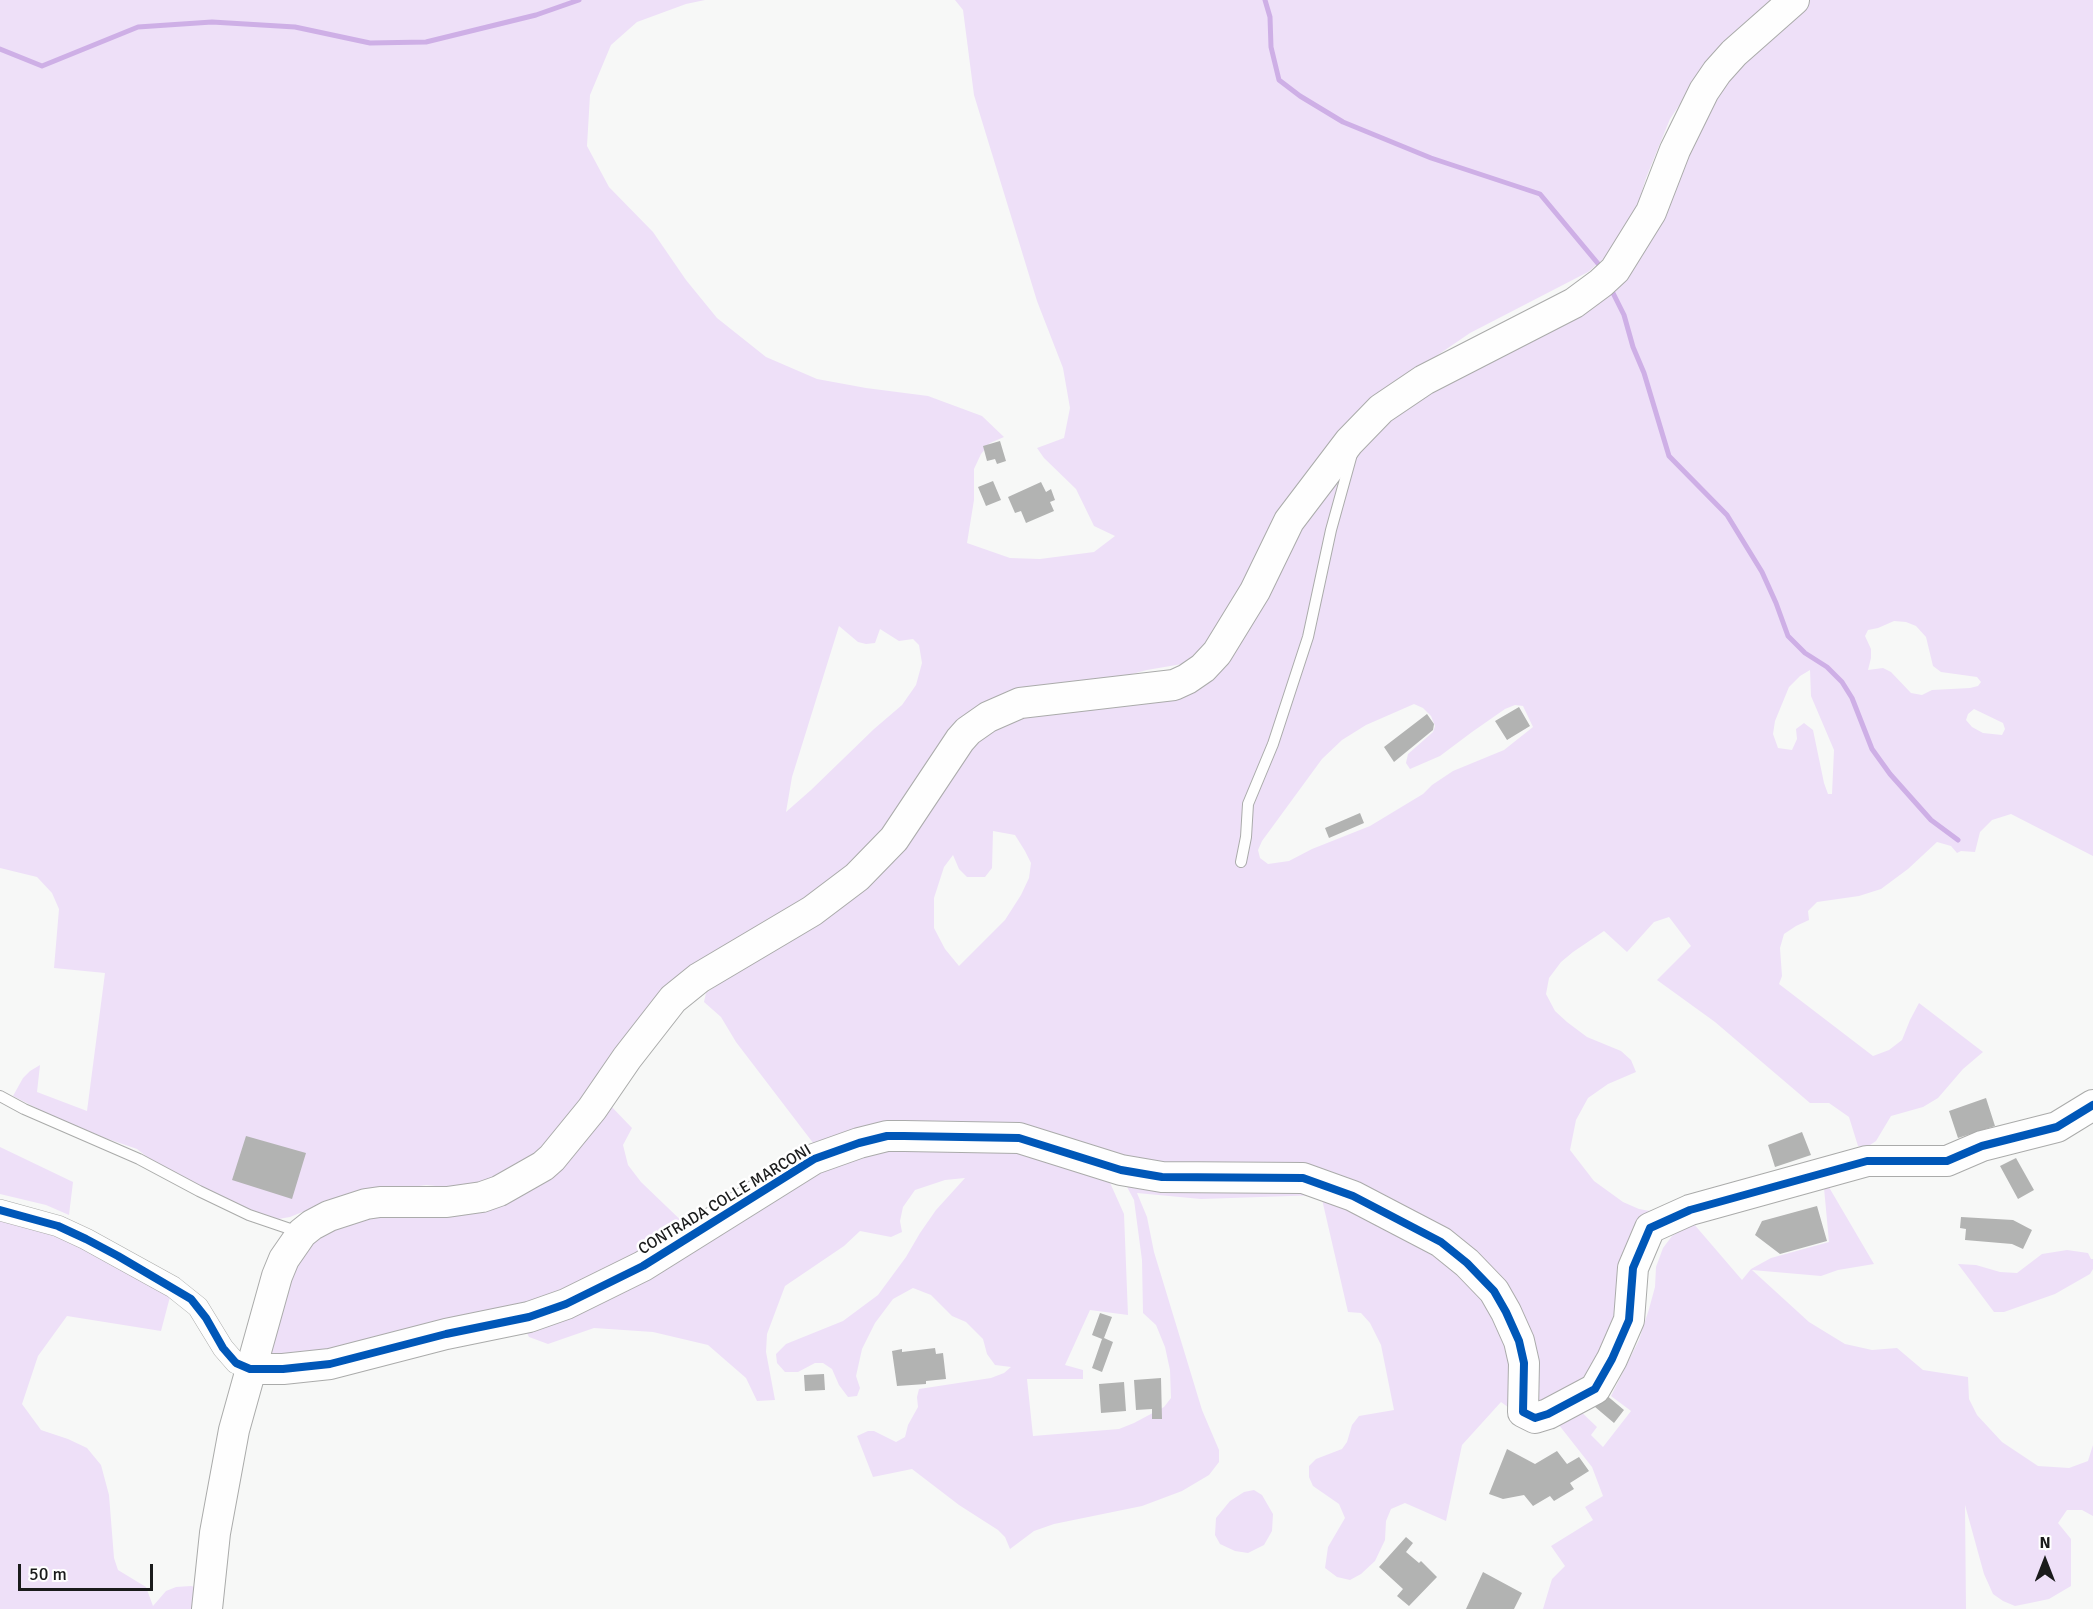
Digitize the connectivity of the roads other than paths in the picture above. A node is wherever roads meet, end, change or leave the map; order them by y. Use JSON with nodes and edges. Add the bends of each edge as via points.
{"nodes":[{"id":1,"x":1794,"y":0,"type":"edge"},
{"id":2,"x":1357,"y":433,"type":"junction"},
{"id":3,"x":1241,"y":862,"type":"dead end"},
{"id":4,"x":0,"y":1096,"type":"edge"},
{"id":5,"x":2093,"y":1105,"type":"edge"},
{"id":6,"x":0,"y":1210,"type":"edge"},
{"id":7,"x":302,"y":1233,"type":"junction"},
{"id":8,"x":250,"y":1369,"type":"junction"},
{"id":9,"x":207,"y":1609,"type":"edge"}],
"edges":[{"from":1,"to":2,"type":"main road","via":[[1734,52],[1704,91],[1651,212],[1615,270],[1574,303],[1424,380],[1381,409]]},
{"from":2,"to":3,"type":"lane","via":[[1308,637],[1274,744],[1248,804]]},
{"from":2,"to":7,"type":"main road","via":[[1289,520],[1250,600],[1203,668],[1187,679],[1160,688],[1020,703],[979,723],[960,740],[894,839],[857,877],[813,911],[699,978],[673,999],[592,1108],[543,1166],[482,1197],[366,1204],[329,1216]]},
{"from":4,"to":7,"type":"lane","via":[[139,1159],[249,1215]]},
{"from":5,"to":8,"type":"main road","name":"CONTRADA COLLE MARCONI","via":[[2057,1127],[1982,1146],[1947,1161],[1867,1161],[1690,1210],[1650,1228],[1633,1268],[1629,1320],[1595,1389],[1536,1418],[1523,1412],[1524,1364],[1506,1312],[1494,1291],[1441,1242],[1353,1196],[1303,1178],[1162,1177],[1121,1170],[1019,1138],[887,1136],[859,1143],[814,1159],[643,1266],[566,1304],[529,1317],[330,1364],[283,1370]]},
{"from":6,"to":8,"type":"street","via":[[58,1226],[173,1287],[198,1307],[236,1363]]},
{"from":7,"to":8,"type":"main road","via":[[277,1276]]},
{"from":8,"to":9,"type":"main road","via":[[215,1533]]}]}
